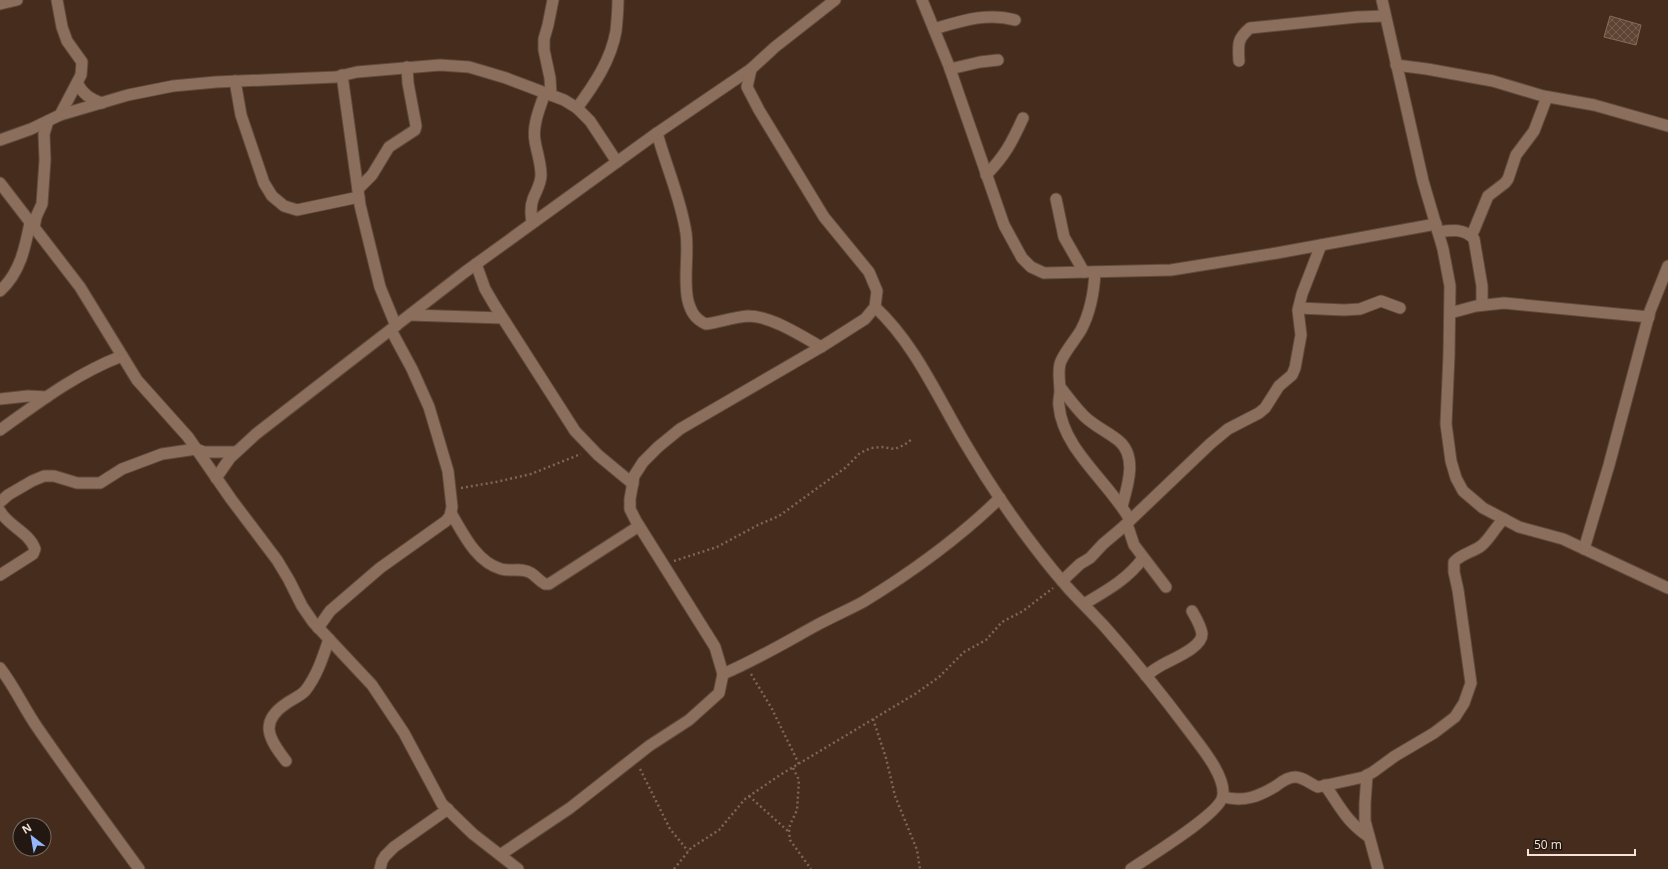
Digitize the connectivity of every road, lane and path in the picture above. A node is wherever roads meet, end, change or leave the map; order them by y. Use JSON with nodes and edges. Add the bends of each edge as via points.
{"nodes":[{"id":1,"x":17,"y":0,"type":"edge"},
{"id":2,"x":57,"y":0,"type":"edge"},
{"id":3,"x":553,"y":0,"type":"edge"},
{"id":4,"x":618,"y":0,"type":"edge"},
{"id":5,"x":835,"y":0,"type":"edge"},
{"id":6,"x":922,"y":0,"type":"edge"},
{"id":7,"x":1382,"y":0,"type":"edge"},
{"id":8,"x":0,"y":4,"type":"edge"},
{"id":9,"x":1385,"y":16,"type":"junction"},
{"id":10,"x":1015,"y":20,"type":"dead end"},
{"id":11,"x":934,"y":29,"type":"junction"},
{"id":12,"x":998,"y":60,"type":"dead end"},
{"id":13,"x":1239,"y":61,"type":"dead end"},
{"id":14,"x":1396,"y":65,"type":"junction"},
{"id":15,"x":407,"y":67,"type":"junction"},
{"id":16,"x":751,"y":69,"type":"junction"},
{"id":17,"x":950,"y":70,"type":"junction"},
{"id":18,"x":342,"y":75,"type":"junction"},
{"id":19,"x":235,"y":81,"type":"junction"},
{"id":20,"x":76,"y":83,"type":"junction"},
{"id":21,"x":548,"y":94,"type":"junction"},
{"id":22,"x":1547,"y":96,"type":"junction"},
{"id":23,"x":102,"y":103,"type":"junction"},
{"id":24,"x":577,"y":108,"type":"junction"},
{"id":25,"x":60,"y":115,"type":"junction"},
{"id":26,"x":1023,"y":118,"type":"dead end"},
{"id":27,"x":48,"y":121,"type":"junction"},
{"id":28,"x":1668,"y":126,"type":"edge"},
{"id":29,"x":657,"y":133,"type":"junction"},
{"id":30,"x":0,"y":140,"type":"edge"},
{"id":31,"x":617,"y":162,"type":"junction"},
{"id":32,"x":986,"y":175,"type":"junction"},
{"id":33,"x":0,"y":183,"type":"edge"},
{"id":34,"x":358,"y":193,"type":"junction"},
{"id":35,"x":1056,"y":199,"type":"dead end"},
{"id":36,"x":532,"y":223,"type":"junction"},
{"id":37,"x":32,"y":226,"type":"junction"},
{"id":38,"x":1437,"y":228,"type":"junction"},
{"id":39,"x":1471,"y":235,"type":"junction"},
{"id":40,"x":1321,"y":245,"type":"junction"},
{"id":41,"x":476,"y":264,"type":"junction"},
{"id":42,"x":1668,"y":266,"type":"edge"},
{"id":43,"x":1084,"y":272,"type":"junction"},
{"id":44,"x":1095,"y":272,"type":"junction"},
{"id":45,"x":0,"y":292,"type":"edge"},
{"id":46,"x":1482,"y":305,"type":"junction"},
{"id":47,"x":876,"y":307,"type":"junction"},
{"id":48,"x":1299,"y":308,"type":"junction"},
{"id":49,"x":1400,"y":308,"type":"dead end"},
{"id":50,"x":1450,"y":313,"type":"junction"},
{"id":51,"x":410,"y":315,"type":"junction"},
{"id":52,"x":1648,"y":317,"type":"junction"},
{"id":53,"x":502,"y":318,"type":"junction"},
{"id":54,"x":394,"y":328,"type":"junction"},
{"id":55,"x":821,"y":347,"type":"junction"},
{"id":56,"x":122,"y":356,"type":"junction"},
{"id":57,"x":1060,"y":387,"type":"junction"},
{"id":58,"x":46,"y":397,"type":"junction"},
{"id":59,"x":0,"y":399,"type":"edge"},
{"id":60,"x":0,"y":430,"type":"edge"},
{"id":61,"x":912,"y":439,"type":"dead end"},
{"id":62,"x":196,"y":449,"type":"junction"},
{"id":63,"x":593,"y":450,"type":"junction"},
{"id":64,"x":236,"y":452,"type":"junction"},
{"id":65,"x":216,"y":478,"type":"junction"},
{"id":66,"x":632,"y":484,"type":"junction"},
{"id":67,"x":451,"y":490,"type":"junction"},
{"id":68,"x":1000,"y":498,"type":"junction"},
{"id":69,"x":0,"y":502,"type":"edge"},
{"id":70,"x":1122,"y":506,"type":"junction"},
{"id":71,"x":0,"y":511,"type":"edge"},
{"id":72,"x":450,"y":513,"type":"junction"},
{"id":73,"x":1504,"y":519,"type":"junction"},
{"id":74,"x":1128,"y":522,"type":"junction"},
{"id":75,"x":639,"y":526,"type":"junction"},
{"id":76,"x":1584,"y":549,"type":"junction"},
{"id":77,"x":1143,"y":558,"type":"junction"},
{"id":78,"x":665,"y":566,"type":"junction"},
{"id":79,"x":0,"y":575,"type":"edge"},
{"id":80,"x":1062,"y":580,"type":"junction"},
{"id":81,"x":1166,"y":587,"type":"dead end"},
{"id":82,"x":1668,"y":588,"type":"edge"},
{"id":83,"x":1084,"y":604,"type":"junction"},
{"id":84,"x":1192,"y":611,"type":"dead end"},
{"id":85,"x":318,"y":628,"type":"junction"},
{"id":86,"x":329,"y":638,"type":"junction"},
{"id":87,"x":745,"y":665,"type":"junction"},
{"id":88,"x":0,"y":668,"type":"edge"},
{"id":89,"x":723,"y":674,"type":"junction"},
{"id":90,"x":1146,"y":676,"type":"junction"},
{"id":91,"x":873,"y":719,"type":"junction"},
{"id":92,"x":634,"y":758,"type":"junction"},
{"id":93,"x":286,"y":761,"type":"dead end"},
{"id":94,"x":799,"y":764,"type":"junction"},
{"id":95,"x":793,"y":768,"type":"junction"},
{"id":96,"x":1367,"y":775,"type":"junction"},
{"id":97,"x":1326,"y":785,"type":"junction"},
{"id":98,"x":749,"y":796,"type":"junction"},
{"id":99,"x":1223,"y":796,"type":"junction"},
{"id":100,"x":448,"y":809,"type":"junction"},
{"id":101,"x":789,"y":832,"type":"junction"},
{"id":102,"x":1369,"y":837,"type":"junction"},
{"id":103,"x":688,"y":851,"type":"junction"},
{"id":104,"x":500,"y":855,"type":"junction"},
{"id":105,"x":139,"y":869,"type":"edge"},
{"id":106,"x":380,"y":869,"type":"edge"},
{"id":107,"x":518,"y":869,"type":"edge"},
{"id":108,"x":674,"y":869,"type":"edge"},
{"id":109,"x":811,"y":869,"type":"edge"},
{"id":110,"x":920,"y":869,"type":"edge"},
{"id":111,"x":1132,"y":869,"type":"edge"},
{"id":112,"x":1378,"y":869,"type":"edge"}],
"edges":[{"from":1,"to":8,"type":"street"},
{"from":2,"to":20,"type":"street","via":[[67,40],[82,62],[81,75]]},
{"from":3,"to":21,"type":"street","via":[[544,39],[550,78]]},
{"from":4,"to":24,"type":"street","via":[[616,32],[610,55]]},
{"from":5,"to":16,"type":"street"},
{"from":6,"to":11,"type":"street"},
{"from":7,"to":9,"type":"street"},
{"from":9,"to":13,"type":"street","via":[[1250,28],[1241,35],[1238,43]]},
{"from":9,"to":14,"type":"street"},
{"from":10,"to":11,"type":"street","via":[[993,16],[977,17]]},
{"from":11,"to":17,"type":"street"},
{"from":12,"to":17,"type":"street"},
{"from":14,"to":22,"type":"street","via":[[1427,68],[1493,81]]},
{"from":14,"to":38,"type":"street","via":[[1423,181]]},
{"from":15,"to":18,"type":"street"},
{"from":15,"to":21,"type":"street","via":[[469,67]]},
{"from":15,"to":34,"type":"street","via":[[415,130],[389,147]]},
{"from":16,"to":29,"type":"street"},
{"from":16,"to":47,"type":"street","via":[[747,87],[759,110],[824,217],[869,272],[877,291]]},
{"from":17,"to":32,"type":"street"},
{"from":18,"to":19,"type":"street"},
{"from":18,"to":34,"type":"street"},
{"from":19,"to":23,"type":"street","via":[[173,86]]},
{"from":19,"to":34,"type":"street","via":[[241,115],[264,183],[272,196],[284,206],[297,210]]},
{"from":20,"to":23,"type":"street","via":[[87,96]]},
{"from":20,"to":25,"type":"street"},
{"from":21,"to":24,"type":"street"},
{"from":21,"to":36,"type":"street","via":[[538,112],[535,128],[534,140],[541,175],[533,200]]},
{"from":22,"to":28,"type":"street","via":[[1594,105]]},
{"from":22,"to":39,"type":"street","via":[[1534,131],[1516,155],[1508,179],[1488,196]]},
{"from":23,"to":25,"type":"street"},
{"from":24,"to":31,"type":"street","via":[[590,121]]},
{"from":25,"to":27,"type":"street"},
{"from":26,"to":32,"type":"street","via":[[1010,147]]},
{"from":27,"to":30,"type":"street"},
{"from":27,"to":37,"type":"street","via":[[44,134],[42,204]]},
{"from":29,"to":31,"type":"street"},
{"from":29,"to":55,"type":"street","via":[[686,234],[688,299],[694,316],[706,324],[744,317],[762,318]]},
{"from":31,"to":36,"type":"street"},
{"from":32,"to":43,"type":"street","via":[[1004,225],[1022,258],[1030,267],[1044,274]]},
{"from":33,"to":37,"type":"street"},
{"from":34,"to":54,"type":"street","via":[[380,287]]},
{"from":35,"to":43,"type":"street","via":[[1064,237]]},
{"from":36,"to":41,"type":"street"},
{"from":37,"to":45,"type":"street","via":[[23,256]]},
{"from":37,"to":56,"type":"street","via":[[80,287]]},
{"from":38,"to":39,"type":"street","via":[[1458,230]]},
{"from":38,"to":40,"type":"street"},
{"from":38,"to":50,"type":"street","via":[[1450,286]]},
{"from":39,"to":46,"type":"street","via":[[1476,244]]},
{"from":40,"to":44,"type":"street","via":[[1171,270]]},
{"from":40,"to":48,"type":"street"},
{"from":41,"to":51,"type":"street"},
{"from":41,"to":53,"type":"street","via":[[485,289]]},
{"from":42,"to":52,"type":"street"},
{"from":43,"to":44,"type":"street"},
{"from":44,"to":57,"type":"street","via":[[1094,296],[1089,315],[1062,359],[1059,368]]},
{"from":46,"to":50,"type":"street"},
{"from":46,"to":52,"type":"street","via":[[1504,303]]},
{"from":47,"to":55,"type":"street","via":[[865,319]]},
{"from":47,"to":68,"type":"street","via":[[890,320],[922,366],[965,443]]},
{"from":48,"to":49,"type":"street","via":[[1360,309],[1381,301]]},
{"from":48,"to":74,"type":"street","via":[[1301,335],[1292,375],[1279,386],[1258,414],[1228,429]]},
{"from":50,"to":73,"type":"street","via":[[1446,424],[1451,461],[1463,491],[1483,508]]},
{"from":51,"to":53,"type":"street"},
{"from":51,"to":54,"type":"street"},
{"from":52,"to":76,"type":"street"},
{"from":53,"to":63,"type":"street","via":[[575,431]]},
{"from":54,"to":64,"type":"street"},
{"from":54,"to":67,"type":"street","via":[[428,407],[448,471]]},
{"from":55,"to":66,"type":"street","via":[[680,429],[643,462]]},
{"from":56,"to":58,"type":"street","via":[[69,381]]},
{"from":56,"to":62,"type":"street","via":[[137,380]]},
{"from":57,"to":70,"type":"street","via":[[1059,405],[1070,439]]},
{"from":57,"to":70,"type":"street","via":[[1084,416],[1121,443],[1127,454],[1130,471]]},
{"from":58,"to":59,"type":"street"},
{"from":58,"to":60,"type":"street"},
{"from":61,"to":78,"type":"path","via":[[895,449],[867,449],[779,516],[717,547]]},
{"from":62,"to":64,"type":"street","via":[[204,452]]},
{"from":62,"to":65,"type":"street"},
{"from":62,"to":69,"type":"street","via":[[162,454],[140,462],[122,469],[100,484],[78,483],[54,476],[44,476]]},
{"from":63,"to":66,"type":"street"},
{"from":63,"to":67,"type":"path","via":[[530,474]]},
{"from":64,"to":65,"type":"street"},
{"from":65,"to":85,"type":"street","via":[[276,560],[302,606]]},
{"from":66,"to":75,"type":"street","via":[[630,509]]},
{"from":67,"to":72,"type":"street"},
{"from":68,"to":80,"type":"street","via":[[1020,528]]},
{"from":68,"to":87,"type":"street","via":[[946,546],[906,574],[861,603]]},
{"from":70,"to":74,"type":"street"},
{"from":71,"to":79,"type":"street","via":[[35,549],[33,554]]},
{"from":72,"to":75,"type":"street","via":[[479,555],[501,569],[524,570],[531,573],[545,584],[549,584]]},
{"from":72,"to":85,"type":"street","via":[[446,521],[380,568],[330,611]]},
{"from":73,"to":76,"type":"street","via":[[1519,527],[1563,539]]},
{"from":73,"to":96,"type":"street","via":[[1494,528],[1482,546],[1454,562],[1471,683],[1464,703],[1455,717],[1434,733]]},
{"from":74,"to":77,"type":"street","via":[[1134,546]]},
{"from":74,"to":80,"type":"street"},
{"from":75,"to":78,"type":"street"},
{"from":76,"to":82,"type":"street"},
{"from":77,"to":81,"type":"street"},
{"from":77,"to":83,"type":"street","via":[[1135,570],[1120,582]]},
{"from":78,"to":89,"type":"street","via":[[715,647]]},
{"from":80,"to":83,"type":"street"},
{"from":80,"to":91,"type":"path","via":[[1028,607],[1002,622],[986,640],[964,652],[939,677]]},
{"from":83,"to":90,"type":"street"},
{"from":84,"to":90,"type":"street","via":[[1200,627],[1201,640],[1188,651]]},
{"from":85,"to":86,"type":"street"},
{"from":86,"to":93,"type":"street","via":[[315,676],[304,692],[285,704],[270,721],[268,731],[272,743]]},
{"from":86,"to":100,"type":"street","via":[[372,685],[392,713],[442,804]]},
{"from":87,"to":89,"type":"street"},
{"from":87,"to":94,"type":"path","via":[[772,709]]},
{"from":88,"to":105,"type":"street","via":[[63,765]]},
{"from":89,"to":92,"type":"street","via":[[719,693],[689,720]]},
{"from":90,"to":99,"type":"street","via":[[1205,752],[1222,783]]},
{"from":91,"to":94,"type":"path"},
{"from":91,"to":110,"type":"path","via":[[895,796],[917,850]]},
{"from":92,"to":103,"type":"path","via":[[670,829]]},
{"from":92,"to":104,"type":"street","via":[[570,808]]},
{"from":94,"to":95,"type":"path"},
{"from":95,"to":98,"type":"path"},
{"from":95,"to":101,"type":"path","via":[[799,780],[797,810]]},
{"from":96,"to":97,"type":"street"},
{"from":96,"to":102,"type":"street","via":[[1365,821]]},
{"from":97,"to":99,"type":"street","via":[[1318,787],[1295,777],[1244,800]]},
{"from":97,"to":102,"type":"street","via":[[1343,814]]},
{"from":98,"to":101,"type":"path"},
{"from":98,"to":103,"type":"path","via":[[719,830]]},
{"from":99,"to":111,"type":"street","via":[[1215,810]]},
{"from":100,"to":104,"type":"street","via":[[473,834]]},
{"from":100,"to":106,"type":"street","via":[[394,847],[385,856]]},
{"from":101,"to":109,"type":"path","via":[[790,840]]},
{"from":102,"to":112,"type":"street"},
{"from":103,"to":108,"type":"path"},
{"from":104,"to":107,"type":"street"}]}
